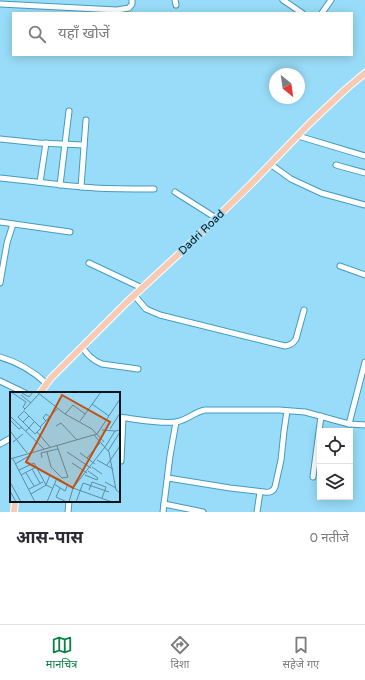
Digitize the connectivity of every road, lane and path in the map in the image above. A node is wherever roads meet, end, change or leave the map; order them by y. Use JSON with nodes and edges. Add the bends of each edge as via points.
{"nodes":[{"id":1,"x":132,"y":0,"type":"edge"},
{"id":2,"x":284,"y":0,"type":"edge"},
{"id":3,"x":331,"y":0,"type":"edge"},
{"id":4,"x":42,"y":3,"type":"edge"},
{"id":5,"x":0,"y":4,"type":"edge"},
{"id":6,"x":301,"y":12,"type":"edge"},
{"id":7,"x":323,"y":12,"type":"edge"},
{"id":8,"x":365,"y":73,"type":"edge"},
{"id":9,"x":69,"y":111,"type":"dead end"},
{"id":10,"x":86,"y":120,"type":"dead end"},
{"id":11,"x":298,"y":136,"type":"junction"},
{"id":12,"x":0,"y":139,"type":"edge"},
{"id":13,"x":46,"y":143,"type":"junction"},
{"id":14,"x":65,"y":144,"type":"junction"},
{"id":15,"x":84,"y":146,"type":"junction"},
{"id":16,"x":365,"y":156,"type":"edge"},
{"id":17,"x":270,"y":164,"type":"junction"},
{"id":18,"x":336,"y":165,"type":"dead end"},
{"id":19,"x":365,"y":172,"type":"edge"},
{"id":20,"x":0,"y":178,"type":"edge"},
{"id":21,"x":40,"y":182,"type":"junction"},
{"id":22,"x":60,"y":185,"type":"junction"},
{"id":23,"x":81,"y":187,"type":"junction"},
{"id":24,"x":154,"y":189,"type":"dead end"},
{"id":25,"x":175,"y":192,"type":"dead end"},
{"id":26,"x":365,"y":205,"type":"edge"},
{"id":27,"x":216,"y":218,"type":"junction"},
{"id":28,"x":0,"y":222,"type":"edge"},
{"id":29,"x":12,"y":224,"type":"junction"},
{"id":30,"x":70,"y":232,"type":"dead end"},
{"id":31,"x":89,"y":263,"type":"dead end"},
{"id":32,"x":340,"y":266,"type":"dead end"},
{"id":33,"x":1,"y":270,"type":"edge"},
{"id":34,"x":365,"y":275,"type":"edge"},
{"id":35,"x":0,"y":283,"type":"edge"},
{"id":36,"x":142,"y":288,"type":"junction"},
{"id":37,"x":134,"y":295,"type":"junction"},
{"id":38,"x":304,"y":310,"type":"dead end"},
{"id":39,"x":82,"y":347,"type":"junction"},
{"id":40,"x":0,"y":357,"type":"edge"},
{"id":41,"x":365,"y":362,"type":"edge"},
{"id":42,"x":138,"y":369,"type":"dead end"},
{"id":43,"x":0,"y":381,"type":"edge"},
{"id":44,"x":46,"y":384,"type":"junction"},
{"id":45,"x":23,"y":392,"type":"edge"},
{"id":46,"x":41,"y":392,"type":"edge"},
{"id":47,"x":287,"y":411,"type":"junction"},
{"id":48,"x":321,"y":416,"type":"junction"},
{"id":49,"x":121,"y":418,"type":"edge"},
{"id":50,"x":176,"y":422,"type":"junction"},
{"id":51,"x":349,"y":424,"type":"junction"},
{"id":52,"x":365,"y":425,"type":"edge"},
{"id":53,"x":10,"y":439,"type":"edge"},
{"id":54,"x":0,"y":444,"type":"edge"},
{"id":55,"x":120,"y":461,"type":"dead end"},
{"id":56,"x":313,"y":477,"type":"dead end"},
{"id":57,"x":168,"y":478,"type":"junction"},
{"id":58,"x":260,"y":492,"type":"junction"},
{"id":59,"x":69,"y":502,"type":"edge"},
{"id":60,"x":164,"y":504,"type":"junction"},
{"id":61,"x":68,"y":512,"type":"edge"},
{"id":62,"x":163,"y":512,"type":"edge"},
{"id":63,"x":203,"y":512,"type":"edge"},
{"id":64,"x":257,"y":512,"type":"edge"}],
"edges":[{"from":1,"to":4,"type":"street","via":[[129,8],[117,10]]},
{"from":2,"to":6,"type":"street"},
{"from":3,"to":7,"type":"street"},
{"from":4,"to":5,"type":"street"},
{"from":8,"to":11,"type":"main road","name":"Dadri Road"},
{"from":9,"to":14,"type":"street"},
{"from":10,"to":15,"type":"street"},
{"from":11,"to":16,"type":"street"},
{"from":11,"to":17,"type":"main road","name":"Dadri Road"},
{"from":12,"to":13,"type":"street"},
{"from":13,"to":14,"type":"street"},
{"from":13,"to":21,"type":"street"},
{"from":14,"to":15,"type":"street"},
{"from":14,"to":22,"type":"street"},
{"from":15,"to":23,"type":"street"},
{"from":17,"to":26,"type":"street","via":[[291,179],[321,194]]},
{"from":17,"to":27,"type":"main road","name":"Dadri Road"},
{"from":18,"to":19,"type":"street"},
{"from":20,"to":21,"type":"street"},
{"from":21,"to":22,"type":"street"},
{"from":22,"to":23,"type":"street"},
{"from":23,"to":24,"type":"street"},
{"from":25,"to":27,"type":"street"},
{"from":27,"to":36,"type":"main road","name":"Dadri Road"},
{"from":28,"to":29,"type":"street"},
{"from":29,"to":30,"type":"street"},
{"from":29,"to":33,"type":"street"},
{"from":31,"to":36,"type":"street"},
{"from":32,"to":34,"type":"street"},
{"from":33,"to":35,"type":"street"},
{"from":36,"to":37,"type":"main road","name":"Dadri Road"},
{"from":37,"to":38,"type":"street","via":[[146,309],[160,315],[285,346],[296,339]]},
{"from":37,"to":39,"type":"main road","name":"Dadri Road"},
{"from":39,"to":42,"type":"street","via":[[91,358],[102,364]]},
{"from":39,"to":44,"type":"main road","name":"Dadri Road"},
{"from":40,"to":44,"type":"street","via":[[18,363]]},
{"from":41,"to":51,"type":"street"},
{"from":43,"to":45,"type":"street"},
{"from":44,"to":46,"type":"main road","name":"Dadri Road"},
{"from":47,"to":48,"type":"street"},
{"from":47,"to":50,"type":"street","via":[[206,410]]},
{"from":47,"to":58,"type":"street","via":[[276,487],[268,493]]},
{"from":48,"to":51,"type":"street"},
{"from":48,"to":56,"type":"street"},
{"from":49,"to":50,"type":"street"},
{"from":49,"to":55,"type":"street"},
{"from":50,"to":57,"type":"street"},
{"from":51,"to":52,"type":"street"},
{"from":53,"to":54,"type":"street"},
{"from":57,"to":58,"type":"street"},
{"from":57,"to":60,"type":"street"},
{"from":58,"to":64,"type":"street"},
{"from":59,"to":61,"type":"street"},
{"from":60,"to":62,"type":"street"},
{"from":60,"to":63,"type":"street"}]}
